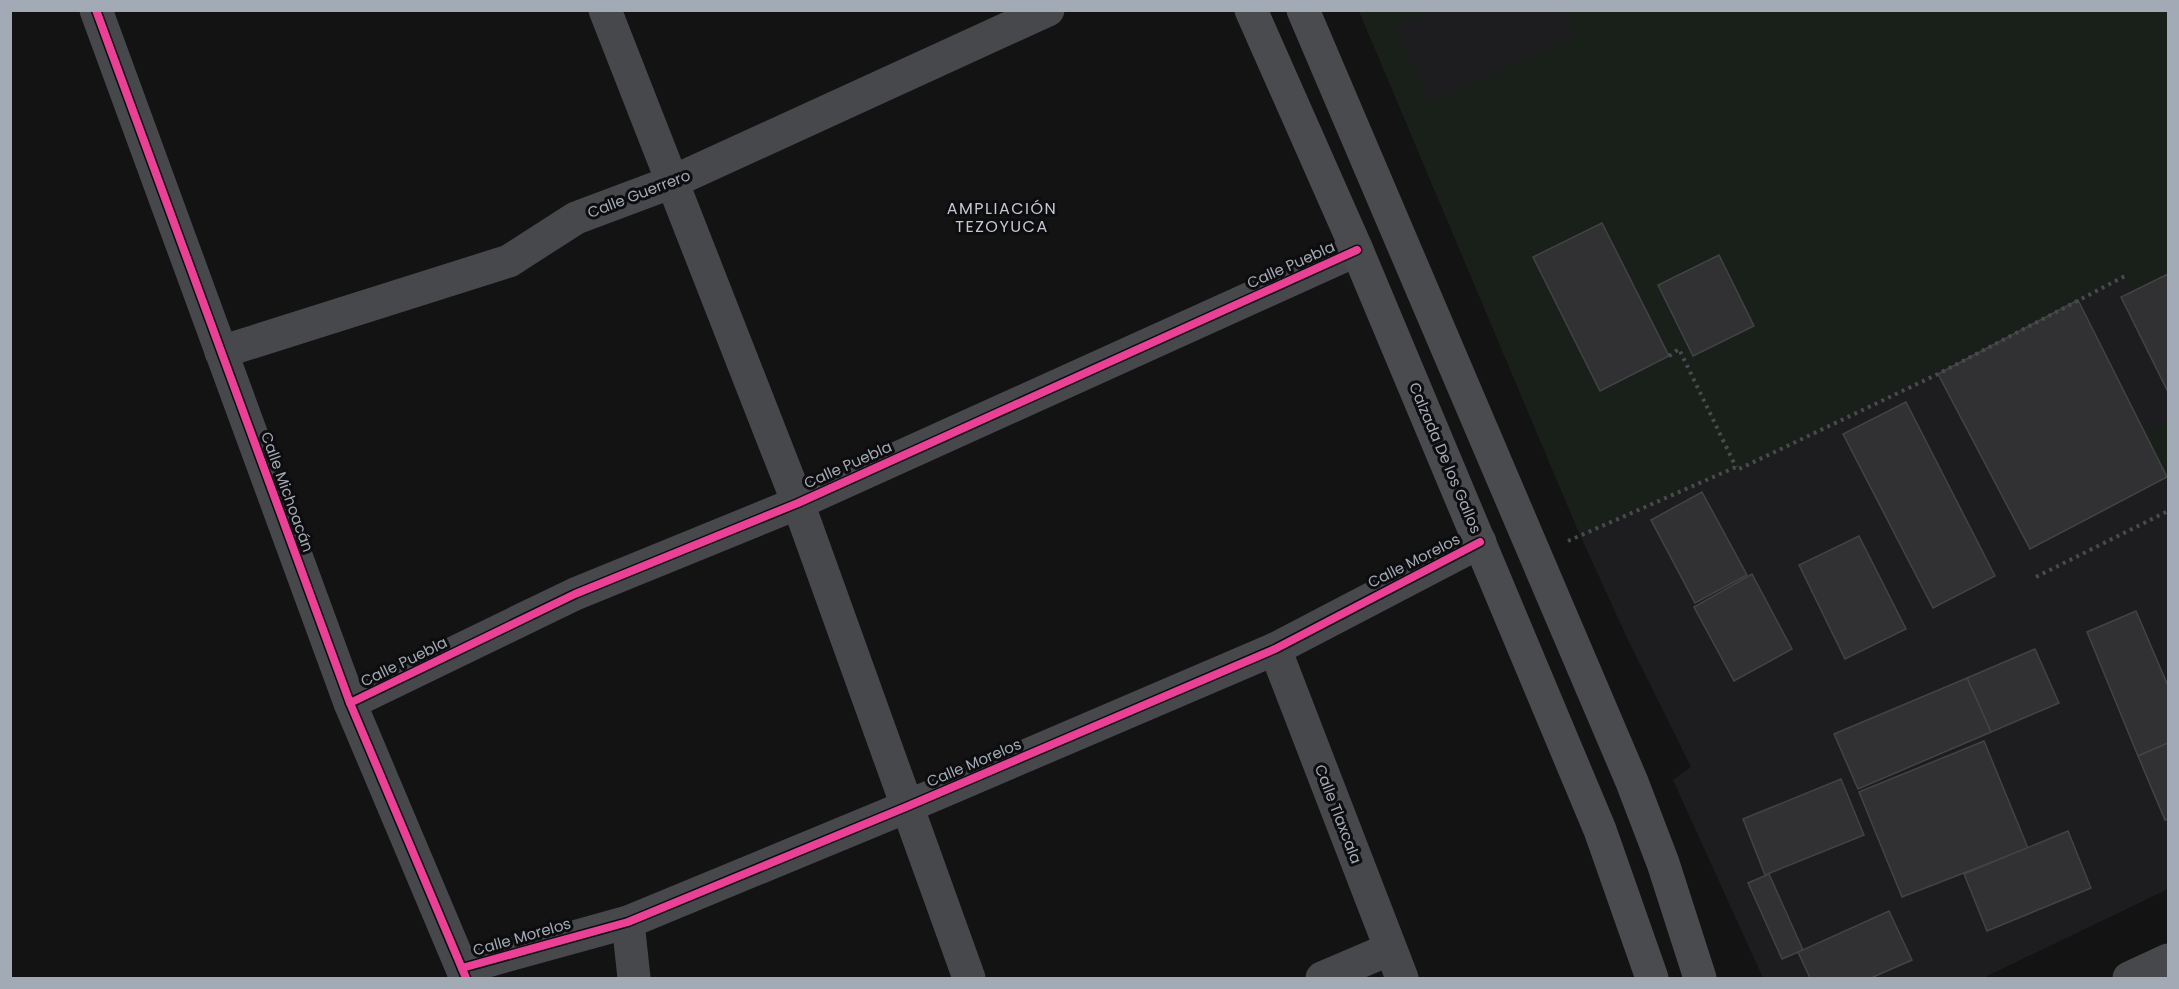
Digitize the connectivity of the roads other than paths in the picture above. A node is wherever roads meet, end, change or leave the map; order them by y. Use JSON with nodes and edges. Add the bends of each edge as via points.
{"nodes":[{"id":1,"x":96,"y":10,"type":"edge"},
{"id":2,"x":605,"y":10,"type":"edge"},
{"id":3,"x":1048,"y":10,"type":"edge"},
{"id":4,"x":1251,"y":10,"type":"edge"},
{"id":5,"x":1303,"y":10,"type":"edge"},
{"id":6,"x":672,"y":182,"type":"junction"},
{"id":7,"x":1357,"y":250,"type":"junction"},
{"id":8,"x":221,"y":352,"type":"junction"},
{"id":9,"x":798,"y":503,"type":"junction"},
{"id":10,"x":1480,"y":542,"type":"junction"},
{"id":11,"x":1275,"y":649,"type":"junction"},
{"id":12,"x":350,"y":703,"type":"junction"},
{"id":13,"x":906,"y":807,"type":"junction"},
{"id":14,"x":628,"y":922,"type":"junction"},
{"id":15,"x":2169,"y":960,"type":"edge"},
{"id":16,"x":1396,"y":964,"type":"edge"},
{"id":17,"x":464,"y":973,"type":"edge"},
{"id":18,"x":634,"y":978,"type":"edge"},
{"id":19,"x":969,"y":978,"type":"edge"},
{"id":20,"x":1322,"y":978,"type":"edge"},
{"id":21,"x":1652,"y":978,"type":"edge"},
{"id":22,"x":1700,"y":978,"type":"edge"},
{"id":23,"x":2129,"y":978,"type":"edge"}],
"edges":[{"from":1,"to":8,"type":"street","name":"Calle Michoacán"},
{"from":2,"to":6,"type":"street"},
{"from":3,"to":6,"type":"street","name":"Calle Guerrero"},
{"from":4,"to":7,"type":"main road","name":"Calzada De los Gallos"},
{"from":5,"to":22,"type":"main road","via":[[1632,782]]},
{"from":6,"to":8,"type":"street","name":"Calle Guerrero","via":[[576,218],[509,261]]},
{"from":6,"to":9,"type":"street"},
{"from":7,"to":9,"type":"street","name":"Calle Puebla"},
{"from":7,"to":10,"type":"main road","name":"Calzada De los Gallos"},
{"from":8,"to":12,"type":"street","name":"Calle Michoacán"},
{"from":9,"to":12,"type":"street","name":"Calle Puebla","via":[[575,594]]},
{"from":9,"to":13,"type":"street"},
{"from":10,"to":11,"type":"street","name":"Calle Morelos"},
{"from":10,"to":21,"type":"main road","name":"Calzada De los Gallos","via":[[1600,830]]},
{"from":11,"to":13,"type":"street","name":"Calle Morelos"},
{"from":11,"to":16,"type":"street","name":"Calle Tlaxcala"},
{"from":12,"to":17,"type":"street","name":"Calle Michoacán"},
{"from":13,"to":14,"type":"street","name":"Calle Morelos"},
{"from":13,"to":19,"type":"street"},
{"from":14,"to":17,"type":"street","name":"Calle Morelos"},
{"from":14,"to":18,"type":"street"},
{"from":15,"to":23,"type":"street"},
{"from":16,"to":20,"type":"street"}]}
